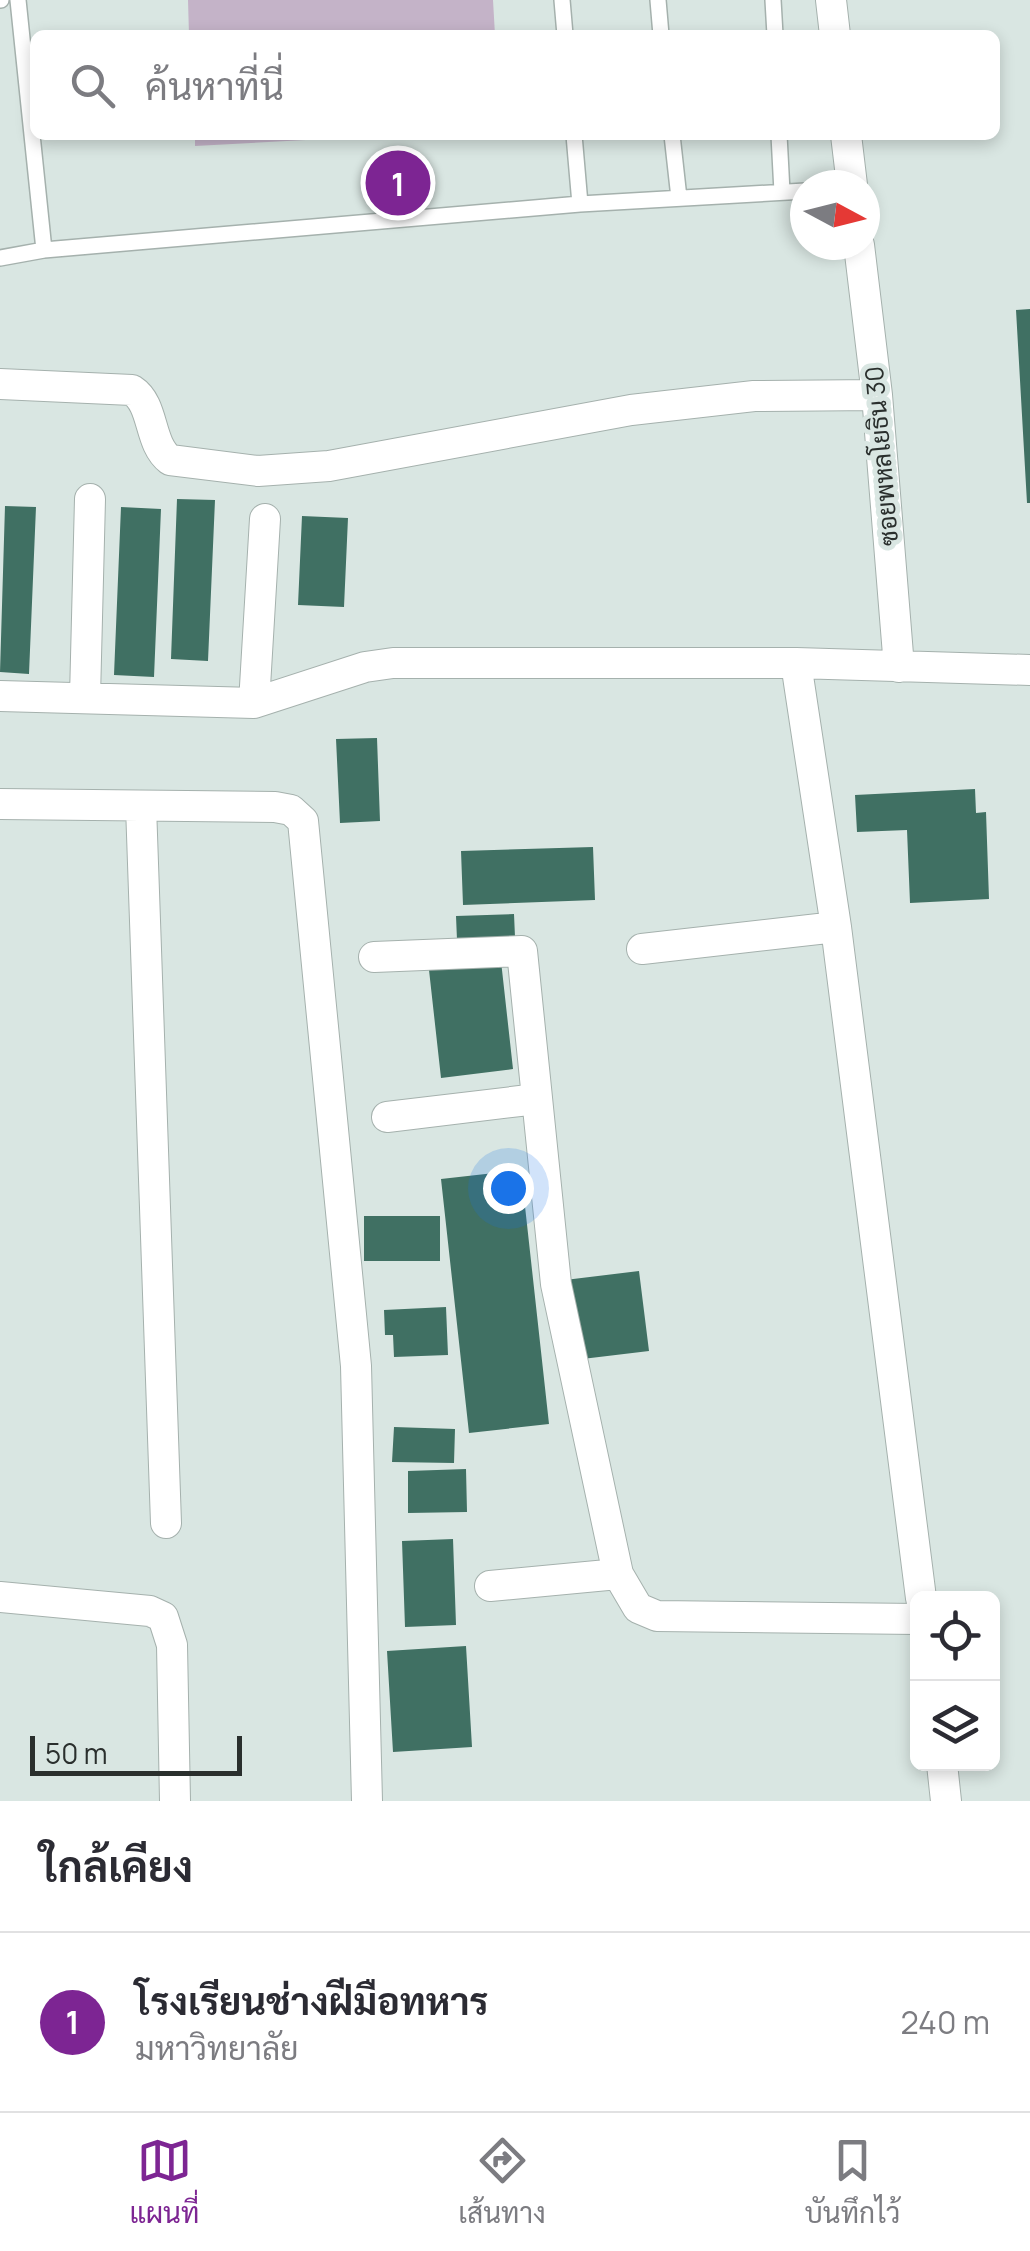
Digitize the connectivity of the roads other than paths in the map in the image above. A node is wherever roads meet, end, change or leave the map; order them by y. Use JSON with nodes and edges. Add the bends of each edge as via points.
{"nodes":[{"id":1,"x":18,"y":0,"type":"edge"},
{"id":2,"x":562,"y":0,"type":"edge"},
{"id":3,"x":658,"y":0,"type":"edge"},
{"id":4,"x":773,"y":0,"type":"edge"},
{"id":5,"x":832,"y":0,"type":"edge"},
{"id":6,"x":565,"y":30,"type":"edge"},
{"id":7,"x":661,"y":30,"type":"edge"},
{"id":8,"x":775,"y":30,"type":"edge"},
{"id":9,"x":835,"y":30,"type":"edge"},
{"id":10,"x":30,"y":115,"type":"edge"},
{"id":11,"x":33,"y":140,"type":"edge"},
{"id":12,"x":574,"y":140,"type":"edge"},
{"id":13,"x":673,"y":140,"type":"edge"},
{"id":14,"x":779,"y":140,"type":"edge"},
{"id":15,"x":847,"y":140,"type":"edge"},
{"id":16,"x":850,"y":170,"type":"edge"},
{"id":17,"x":782,"y":192,"type":"junction"},
{"id":18,"x":790,"y":192,"type":"edge"},
{"id":19,"x":679,"y":198,"type":"junction"},
{"id":20,"x":580,"y":204,"type":"junction"},
{"id":21,"x":44,"y":250,"type":"junction"},
{"id":22,"x":0,"y":258,"type":"edge"},
{"id":23,"x":861,"y":260,"type":"edge"},
{"id":24,"x":0,"y":384,"type":"edge"},
{"id":25,"x":877,"y":394,"type":"junction"},
{"id":26,"x":90,"y":500,"type":"dead end"},
{"id":27,"x":265,"y":519,"type":"dead end"},
{"id":28,"x":796,"y":663,"type":"junction"},
{"id":29,"x":900,"y":667,"type":"junction"},
{"id":30,"x":1030,"y":670,"type":"edge"},
{"id":31,"x":0,"y":696,"type":"edge"},
{"id":32,"x":85,"y":697,"type":"junction"},
{"id":33,"x":254,"y":703,"type":"junction"},
{"id":34,"x":0,"y":804,"type":"edge"},
{"id":35,"x":141,"y":806,"type":"junction"},
{"id":36,"x":836,"y":927,"type":"junction"},
{"id":37,"x":642,"y":949,"type":"dead end"},
{"id":38,"x":374,"y":957,"type":"dead end"},
{"id":39,"x":537,"y":1099,"type":"junction"},
{"id":40,"x":387,"y":1118,"type":"dead end"},
{"id":41,"x":166,"y":1523,"type":"dead end"},
{"id":42,"x":618,"y":1574,"type":"junction"},
{"id":43,"x":490,"y":1586,"type":"dead end"},
{"id":44,"x":920,"y":1591,"type":"edge"},
{"id":45,"x":0,"y":1597,"type":"edge"},
{"id":46,"x":910,"y":1619,"type":"edge"},
{"id":47,"x":943,"y":1771,"type":"edge"},
{"id":48,"x":175,"y":1801,"type":"edge"},
{"id":49,"x":368,"y":1801,"type":"edge"},
{"id":50,"x":946,"y":1801,"type":"edge"}],
"edges":[{"from":1,"to":10,"type":"lane"},
{"from":2,"to":6,"type":"lane"},
{"from":3,"to":7,"type":"lane"},
{"from":4,"to":8,"type":"lane"},
{"from":5,"to":9,"type":"street"},
{"from":11,"to":21,"type":"lane"},
{"from":12,"to":20,"type":"lane"},
{"from":13,"to":19,"type":"lane"},
{"from":14,"to":17,"type":"lane"},
{"from":15,"to":16,"type":"street"},
{"from":17,"to":18,"type":"lane"},
{"from":17,"to":19,"type":"lane"},
{"from":19,"to":20,"type":"lane"},
{"from":20,"to":21,"type":"lane"},
{"from":21,"to":22,"type":"lane"},
{"from":23,"to":25,"type":"street","name":"ซอยพหลโยธิน 30"},
{"from":24,"to":25,"type":"street","via":[[132,390],[141,396],[159,449],[170,460],[258,471],[448,448],[631,410],[754,396]]},
{"from":25,"to":29,"type":"street","name":"ซอยพหลโยธิน 30"},
{"from":26,"to":32,"type":"street"},
{"from":27,"to":33,"type":"street"},
{"from":28,"to":29,"type":"street"},
{"from":28,"to":33,"type":"street","via":[[393,663]]},
{"from":28,"to":36,"type":"street"},
{"from":29,"to":30,"type":"street"},
{"from":31,"to":32,"type":"street"},
{"from":32,"to":33,"type":"street"},
{"from":34,"to":35,"type":"street"},
{"from":35,"to":41,"type":"street"},
{"from":35,"to":49,"type":"street","via":[[275,807],[303,821],[356,1366]]},
{"from":36,"to":37,"type":"street"},
{"from":36,"to":44,"type":"street"},
{"from":38,"to":39,"type":"street","via":[[522,952]]},
{"from":39,"to":40,"type":"street"},
{"from":39,"to":42,"type":"street","via":[[556,1284]]},
{"from":42,"to":43,"type":"street"},
{"from":42,"to":46,"type":"street","via":[[638,1608],[657,1616]]},
{"from":45,"to":48,"type":"street","via":[[163,1617],[172,1646]]},
{"from":47,"to":50,"type":"street"}]}
